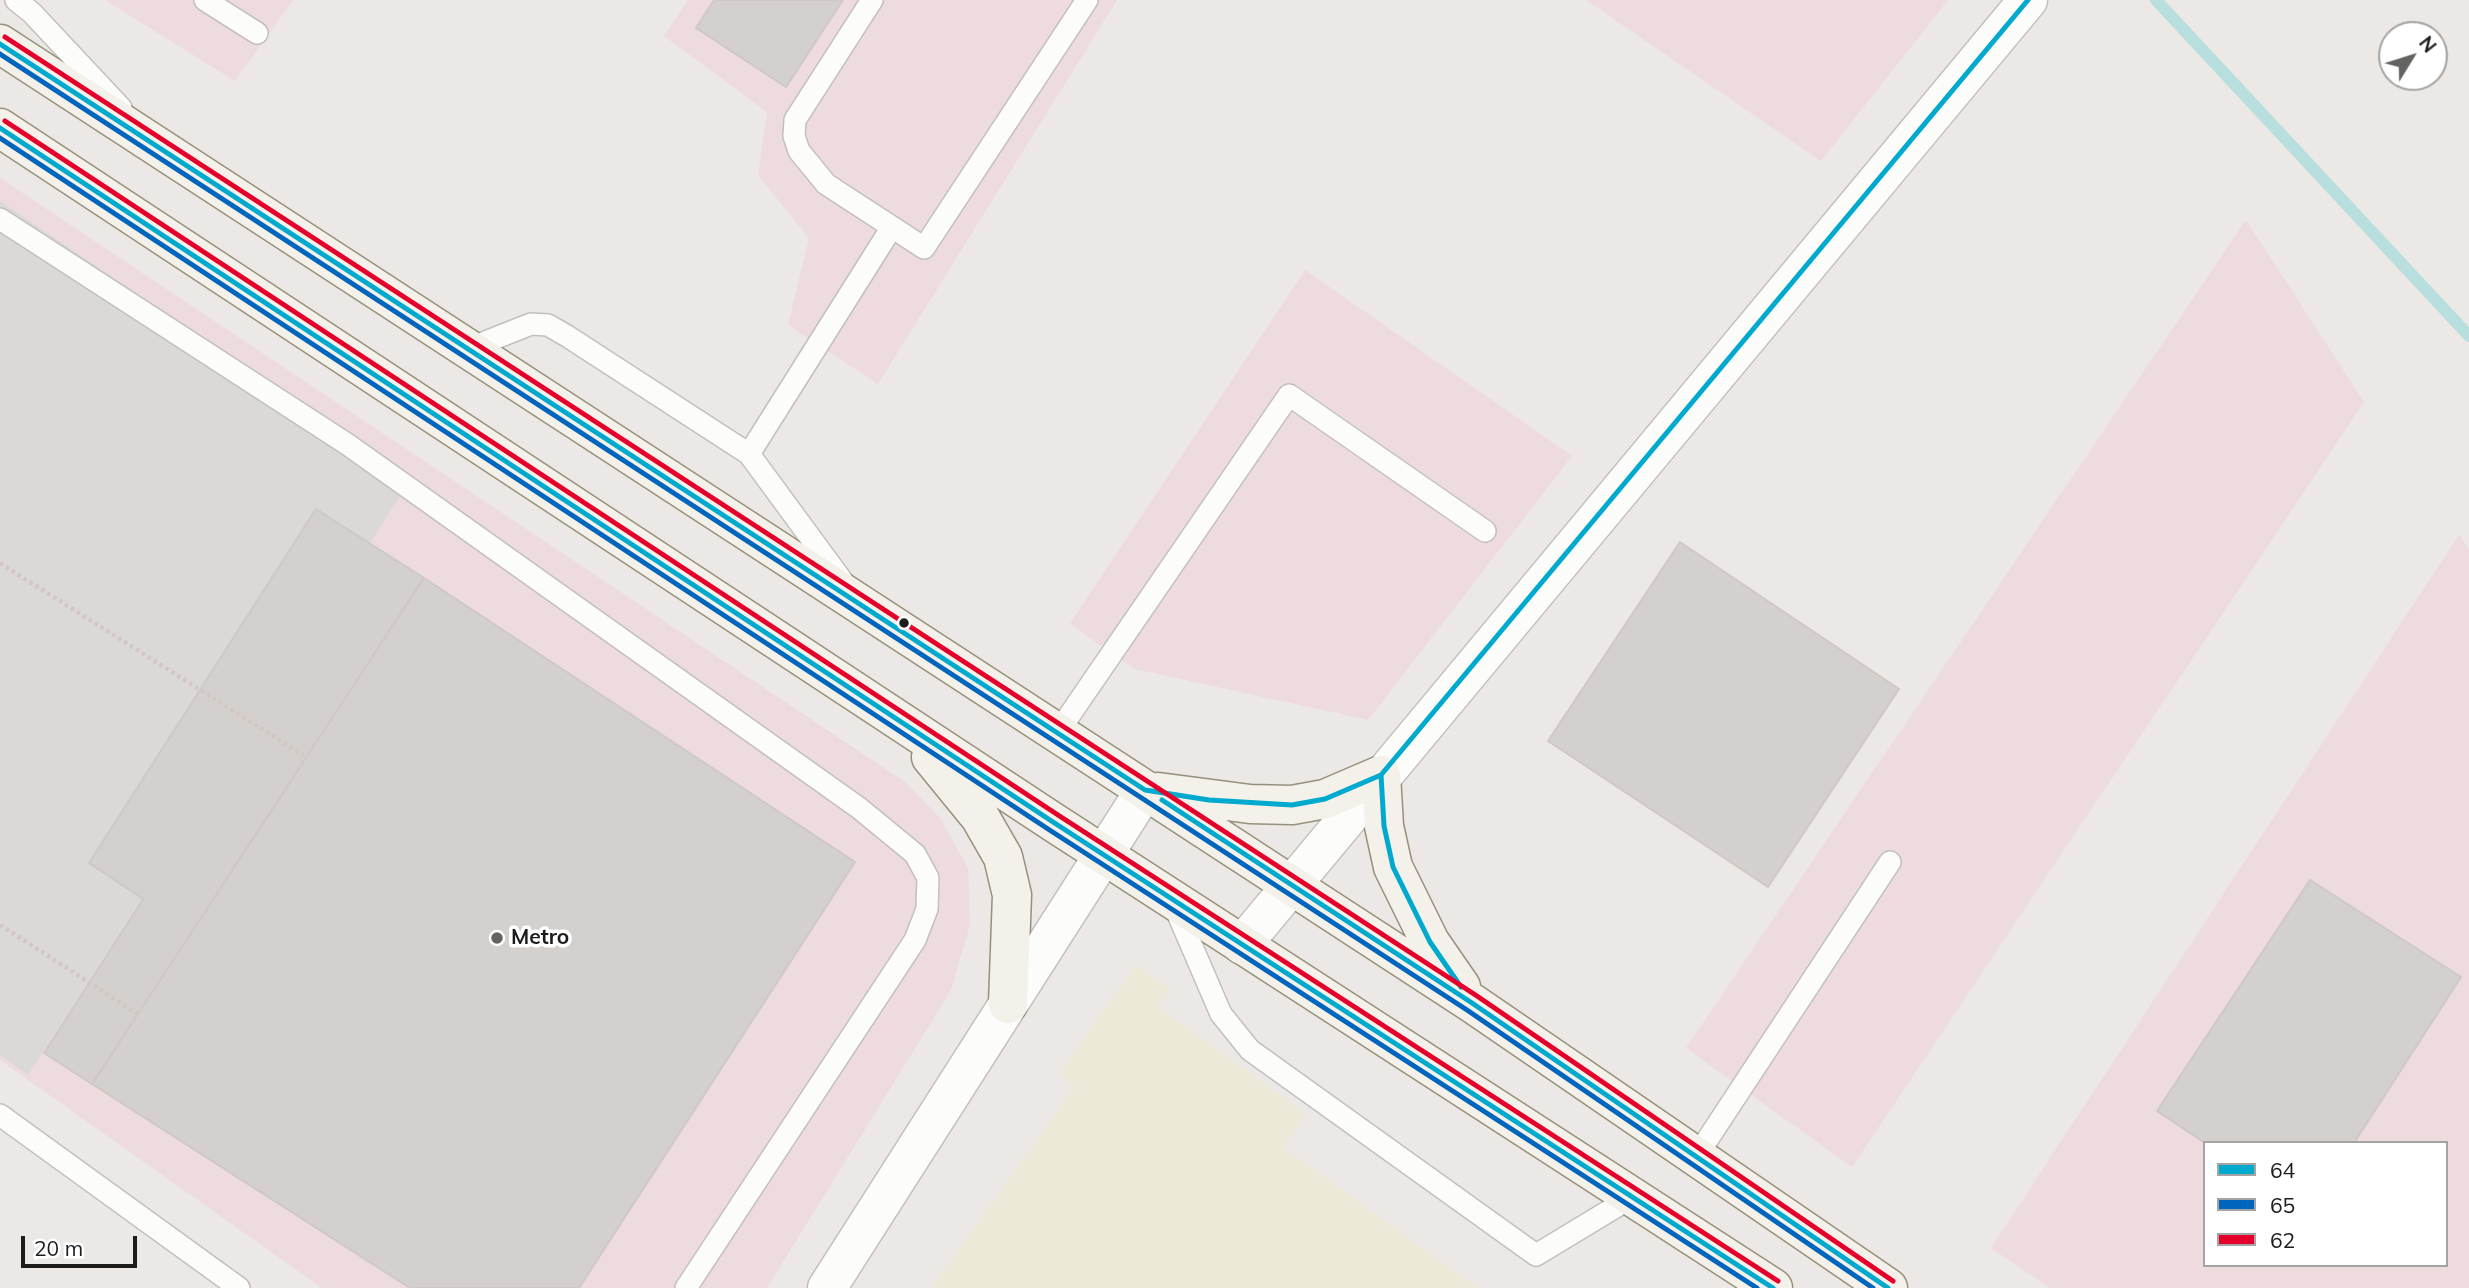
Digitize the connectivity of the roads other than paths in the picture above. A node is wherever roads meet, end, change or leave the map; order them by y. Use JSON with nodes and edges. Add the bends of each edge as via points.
{"nodes":[{"id":1,"x":16,"y":0,"type":"edge"},
{"id":2,"x":205,"y":0,"type":"edge"},
{"id":3,"x":873,"y":0,"type":"edge"},
{"id":4,"x":1087,"y":0,"type":"edge"},
{"id":5,"x":2028,"y":0,"type":"edge"},
{"id":6,"x":257,"y":33,"type":"dead end"},
{"id":7,"x":0,"y":44,"type":"edge"},
{"id":8,"x":0,"y":128,"type":"edge"},
{"id":9,"x":156,"y":145,"type":"junction"},
{"id":10,"x":0,"y":219,"type":"edge"},
{"id":11,"x":892,"y":228,"type":"junction"},
{"id":12,"x":468,"y":349,"type":"junction"},
{"id":13,"x":749,"y":454,"type":"junction"},
{"id":14,"x":1485,"y":531,"type":"dead end"},
{"id":15,"x":857,"y":601,"type":"junction"},
{"id":16,"x":902,"y":723,"type":"junction"},
{"id":17,"x":1058,"y":732,"type":"junction"},
{"id":18,"x":1381,"y":775,"type":"junction"},
{"id":19,"x":1145,"y":790,"type":"junction"},
{"id":20,"x":1103,"y":855,"type":"junction"},
{"id":21,"x":1890,"y":862,"type":"dead end"},
{"id":22,"x":1291,"y":884,"type":"junction"},
{"id":23,"x":1172,"y":899,"type":"junction"},
{"id":24,"x":1242,"y":944,"type":"junction"},
{"id":25,"x":1472,"y":1003,"type":"junction"},
{"id":26,"x":1008,"y":1004,"type":"junction"},
{"id":27,"x":0,"y":1115,"type":"edge"},
{"id":28,"x":1696,"y":1157,"type":"junction"},
{"id":29,"x":1632,"y":1197,"type":"junction"},
{"id":30,"x":239,"y":1288,"type":"edge"},
{"id":31,"x":685,"y":1288,"type":"edge"},
{"id":32,"x":827,"y":1288,"type":"edge"},
{"id":33,"x":1773,"y":1288,"type":"edge"},
{"id":34,"x":1888,"y":1288,"type":"edge"}],
"edges":[{"from":1,"to":9,"type":"lane"},
{"from":2,"to":6,"type":"lane"},
{"from":3,"to":11,"type":"lane","via":[[795,120],[794,136],[799,151],[826,184]]},
{"from":4,"to":11,"type":"lane","via":[[925,248]]},
{"from":5,"to":18,"type":"street"},
{"from":7,"to":9,"type":"main road"},
{"from":8,"to":16,"type":"main road"},
{"from":9,"to":12,"type":"main road"},
{"from":10,"to":31,"type":"lane","via":[[347,444],[859,808],[915,854],[928,878],[927,909],[915,940]]},
{"from":11,"to":13,"type":"lane"},
{"from":12,"to":13,"type":"lane","via":[[531,324],[548,325]]},
{"from":12,"to":15,"type":"main road"},
{"from":13,"to":15,"type":"lane"},
{"from":14,"to":17,"type":"lane","via":[[1289,396]]},
{"from":15,"to":17,"type":"main road"},
{"from":16,"to":20,"type":"main road"},
{"from":16,"to":26,"type":"main road","via":[[980,817],[1003,857],[1012,895]]},
{"from":17,"to":19,"type":"main road"},
{"from":18,"to":19,"type":"main road","via":[[1325,799],[1292,805],[1236,803]]},
{"from":18,"to":22,"type":"street"},
{"from":18,"to":25,"type":"main road","via":[[1384,826],[1393,867],[1430,942]]},
{"from":19,"to":20,"type":"street"},
{"from":19,"to":22,"type":"main road"},
{"from":20,"to":23,"type":"main road"},
{"from":20,"to":26,"type":"street"},
{"from":21,"to":28,"type":"lane"},
{"from":22,"to":24,"type":"street"},
{"from":22,"to":25,"type":"main road"},
{"from":23,"to":24,"type":"main road"},
{"from":23,"to":29,"type":"lane","via":[[1221,1014],[1250,1050],[1536,1255]]},
{"from":24,"to":29,"type":"main road"},
{"from":25,"to":28,"type":"main road"},
{"from":26,"to":32,"type":"street"},
{"from":27,"to":30,"type":"lane"},
{"from":28,"to":34,"type":"main road"},
{"from":29,"to":33,"type":"main road"}]}
